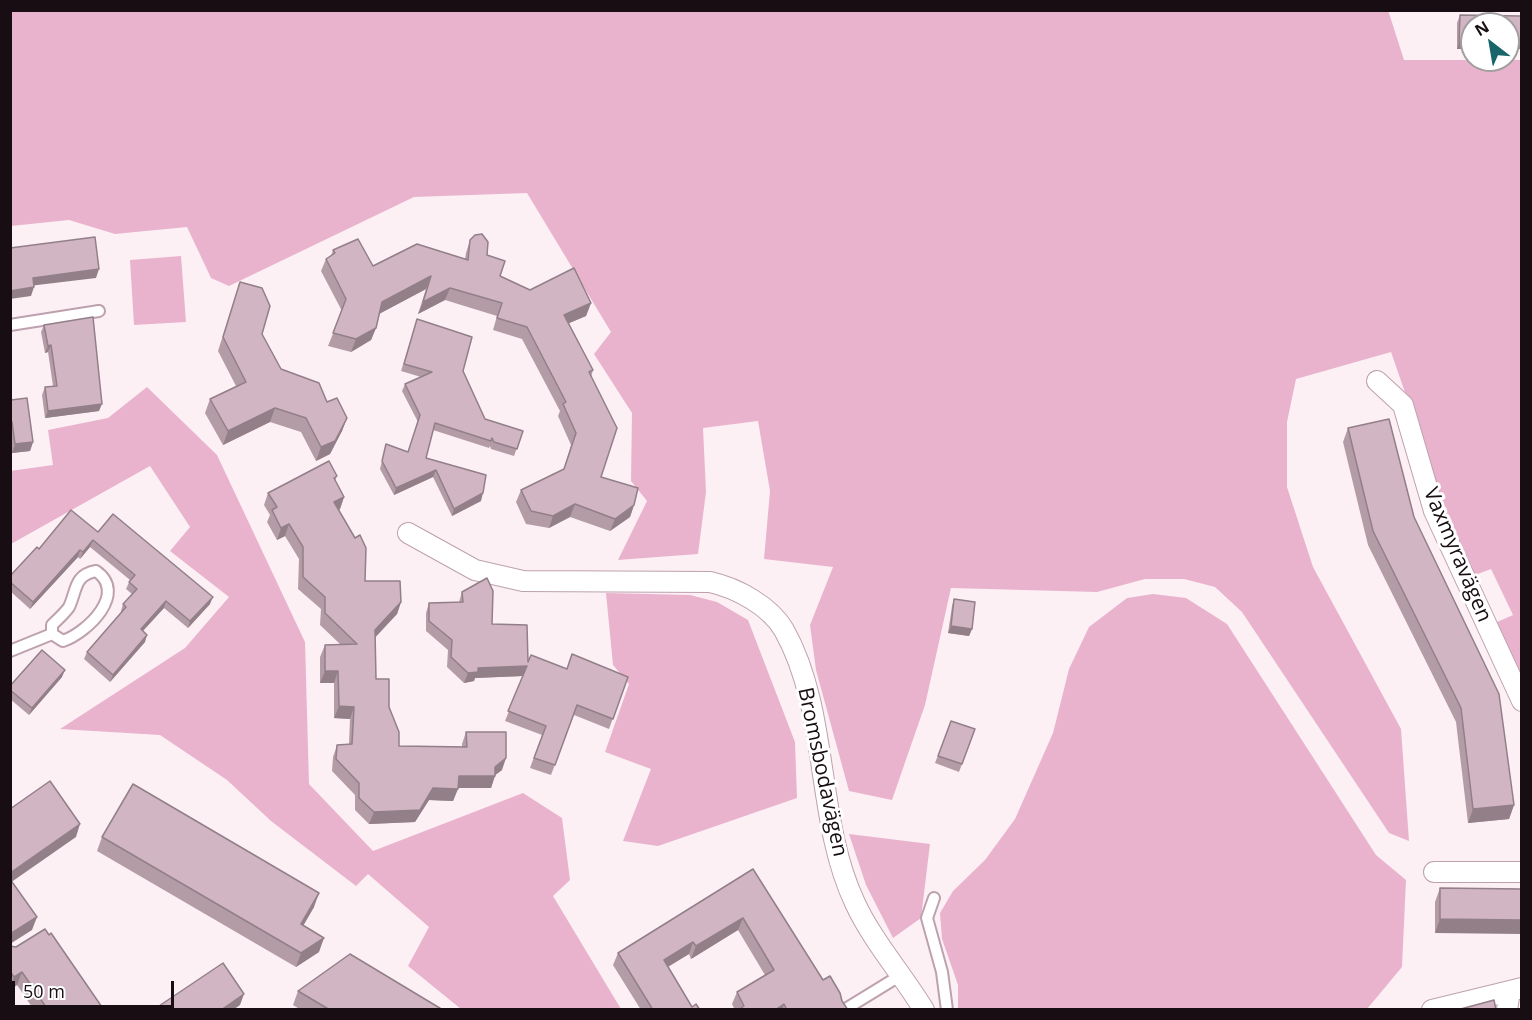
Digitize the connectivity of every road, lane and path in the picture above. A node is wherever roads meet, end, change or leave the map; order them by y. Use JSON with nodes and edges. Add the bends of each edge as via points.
{"nodes":[{"id":1,"x":99,"y":311,"type":"dead end"},
{"id":2,"x":10,"y":325,"type":"edge"},
{"id":3,"x":1377,"y":381,"type":"dead end"},
{"id":4,"x":408,"y":533,"type":"dead end"},
{"id":5,"x":52,"y":634,"type":"junction"},
{"id":6,"x":10,"y":651,"type":"edge"},
{"id":7,"x":1521,"y":701,"type":"edge"},
{"id":8,"x":1434,"y":872,"type":"dead end"},
{"id":9,"x":1521,"y":872,"type":"edge"},
{"id":10,"x":934,"y":898,"type":"dead end"},
{"id":11,"x":901,"y":975,"type":"junction"},
{"id":12,"x":1513,"y":996,"type":"edge"},
{"id":13,"x":844,"y":1010,"type":"edge"},
{"id":14,"x":924,"y":1010,"type":"edge"},
{"id":15,"x":947,"y":1010,"type":"edge"},
{"id":16,"x":1432,"y":1010,"type":"edge"}],
"edges":[{"from":1,"to":2,"type":"lane"},
{"from":3,"to":7,"type":"street","name":"Vaxmyravägen","via":[[1403,405],[1434,511]]},
{"from":4,"to":11,"type":"street","name":"Bromsbodavägen","via":[[475,570],[523,581],[710,582],[755,600],[783,629],[798,665],[815,726],[834,841],[855,903]]},
{"from":5,"to":5,"type":"lane","via":[[52,625],[68,608],[75,584],[85,573],[96,571],[105,577],[110,587],[108,602],[84,628],[63,640]]},
{"from":5,"to":6,"type":"lane"},
{"from":8,"to":9,"type":"street"},
{"from":10,"to":15,"type":"lane","via":[[927,918],[942,972]]},
{"from":11,"to":13,"type":"lane"},
{"from":11,"to":14,"type":"street","name":"Bromsbodavägen"},
{"from":12,"to":16,"type":"street"}]}
